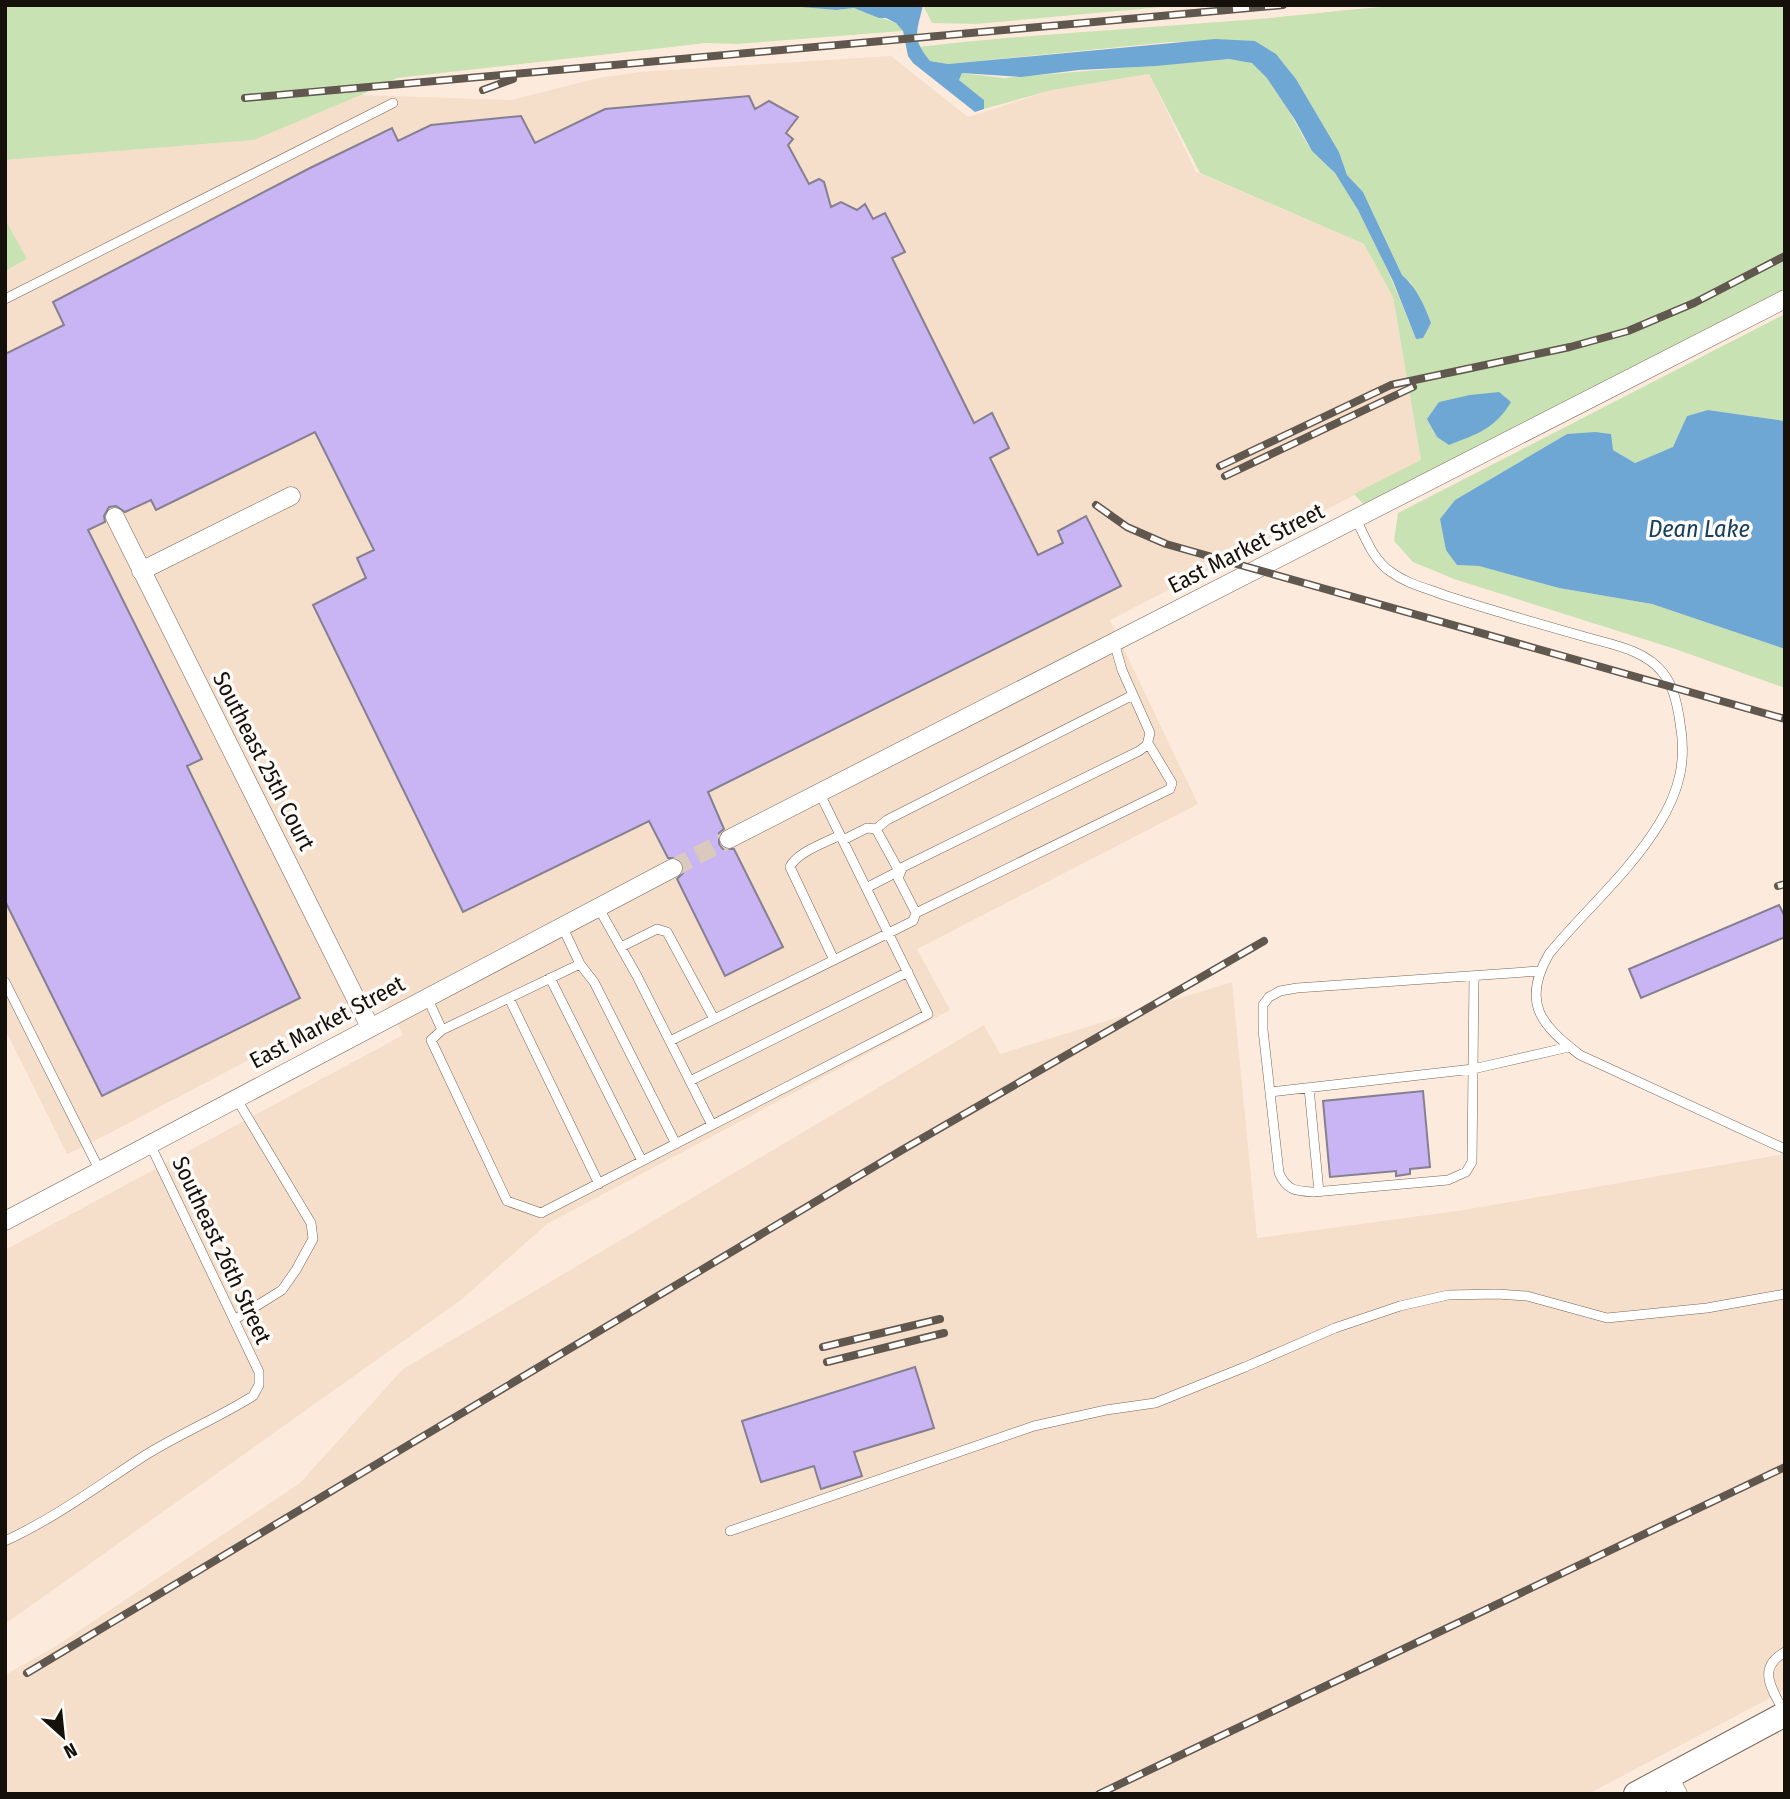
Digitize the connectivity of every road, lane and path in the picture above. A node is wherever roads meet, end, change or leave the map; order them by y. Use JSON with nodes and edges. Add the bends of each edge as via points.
{"nodes":[{"id":1,"x":393,"y":103,"type":"dead end"},
{"id":2,"x":5,"y":299,"type":"edge"},
{"id":3,"x":1785,"y":299,"type":"edge"},
{"id":4,"x":291,"y":496,"type":"dead end"},
{"id":5,"x":115,"y":517,"type":"dead end"},
{"id":6,"x":1356,"y":519,"type":"junction"},
{"id":7,"x":141,"y":571,"type":"junction"},
{"id":8,"x":1114,"y":642,"type":"junction"},
{"id":9,"x":1133,"y":695,"type":"junction"},
{"id":10,"x":1148,"y":743,"type":"junction"},
{"id":11,"x":819,"y":792,"type":"junction"},
{"id":12,"x":876,"y":829,"type":"junction"},
{"id":13,"x":841,"y":838,"type":"junction"},
{"id":14,"x":729,"y":839,"type":"tunnel mouth"},
{"id":15,"x":673,"y":868,"type":"tunnel mouth"},
{"id":16,"x":899,"y":872,"type":"junction"},
{"id":17,"x":866,"y":888,"type":"junction"},
{"id":18,"x":598,"y":907,"type":"junction"},
{"id":19,"x":916,"y":914,"type":"junction"},
{"id":20,"x":562,"y":926,"type":"junction"},
{"id":21,"x":889,"y":933,"type":"junction"},
{"id":22,"x":621,"y":947,"type":"junction"},
{"id":23,"x":834,"y":960,"type":"junction"},
{"id":24,"x":580,"y":964,"type":"junction"},
{"id":25,"x":1539,"y":971,"type":"junction"},
{"id":26,"x":908,"y":972,"type":"junction"},
{"id":27,"x":1474,"y":976,"type":"junction"},
{"id":28,"x":550,"y":978,"type":"junction"},
{"id":29,"x":5,"y":982,"type":"edge"},
{"id":30,"x":427,"y":997,"type":"junction"},
{"id":31,"x":509,"y":998,"type":"junction"},
{"id":32,"x":714,"y":1019,"type":"junction"},
{"id":33,"x":370,"y":1027,"type":"junction"},
{"id":34,"x":442,"y":1030,"type":"junction"},
{"id":35,"x":670,"y":1041,"type":"junction"},
{"id":36,"x":1569,"y":1047,"type":"junction"},
{"id":37,"x":1473,"y":1069,"type":"junction"},
{"id":38,"x":690,"y":1081,"type":"junction"},
{"id":39,"x":1309,"y":1088,"type":"junction"},
{"id":40,"x":1270,"y":1092,"type":"junction"},
{"id":41,"x":236,"y":1098,"type":"junction"},
{"id":42,"x":712,"y":1125,"type":"junction"},
{"id":43,"x":150,"y":1144,"type":"junction"},
{"id":44,"x":676,"y":1144,"type":"junction"},
{"id":45,"x":1785,"y":1149,"type":"edge"},
{"id":46,"x":642,"y":1161,"type":"junction"},
{"id":47,"x":100,"y":1171,"type":"junction"},
{"id":48,"x":598,"y":1184,"type":"junction"},
{"id":49,"x":1319,"y":1192,"type":"junction"},
{"id":50,"x":5,"y":1220,"type":"edge"},
{"id":51,"x":1785,"y":1294,"type":"edge"},
{"id":52,"x":234,"y":1320,"type":"junction"},
{"id":53,"x":730,"y":1531,"type":"dead end"},
{"id":54,"x":5,"y":1541,"type":"edge"},
{"id":55,"x":1785,"y":1652,"type":"edge"},
{"id":56,"x":1785,"y":1714,"type":"edge"},
{"id":57,"x":1674,"y":1785,"type":"edge"},
{"id":58,"x":1636,"y":1794,"type":"edge"}],
"edges":[{"from":1,"to":2,"type":"lane"},
{"from":3,"to":6,"type":"street","name":"East Market Street"},
{"from":4,"to":7,"type":"street"},
{"from":5,"to":7,"type":"street","name":"Southeast 25th Court"},
{"from":6,"to":8,"type":"street","name":"East Market Street"},
{"from":6,"to":25,"type":"lane","via":[[1376,557],[1405,581],[1626,648],[1665,674],[1683,740],[1683,766],[1673,797],[1659,825]]},
{"from":7,"to":33,"type":"street","name":"Southeast 25th Court"},
{"from":8,"to":9,"type":"lane"},
{"from":8,"to":11,"type":"street","name":"East Market Street"},
{"from":9,"to":10,"type":"lane","via":[[1150,733]]},
{"from":9,"to":12,"type":"lane"},
{"from":10,"to":16,"type":"lane"},
{"from":10,"to":19,"type":"lane","via":[[1172,783],[1170,789]]},
{"from":11,"to":13,"type":"lane"},
{"from":11,"to":14,"type":"street","name":"East Market Street"},
{"from":12,"to":13,"type":"lane"},
{"from":12,"to":16,"type":"lane"},
{"from":13,"to":17,"type":"lane"},
{"from":13,"to":23,"type":"lane","via":[[802,855],[790,867]]},
{"from":15,"to":18,"type":"street","name":"East Market Street"},
{"from":16,"to":17,"type":"lane"},
{"from":16,"to":19,"type":"lane","via":[[900,884]]},
{"from":17,"to":21,"type":"lane"},
{"from":18,"to":20,"type":"street","name":"East Market Street"},
{"from":18,"to":22,"type":"lane"},
{"from":19,"to":21,"type":"lane","via":[[913,921]]},
{"from":20,"to":24,"type":"lane"},
{"from":20,"to":30,"type":"street","name":"East Market Street"},
{"from":21,"to":23,"type":"lane"},
{"from":21,"to":26,"type":"lane"},
{"from":22,"to":32,"type":"lane","via":[[657,929],[667,932]]},
{"from":22,"to":35,"type":"lane"},
{"from":23,"to":32,"type":"lane"},
{"from":24,"to":28,"type":"lane"},
{"from":24,"to":44,"type":"lane","via":[[594,982]]},
{"from":25,"to":27,"type":"lane"},
{"from":25,"to":36,"type":"lane","via":[[1536,1006],[1552,1033]]},
{"from":26,"to":38,"type":"lane"},
{"from":26,"to":42,"type":"lane","via":[[928,1014]]},
{"from":27,"to":37,"type":"lane"},
{"from":27,"to":40,"type":"lane","via":[[1297,988],[1269,997],[1263,1005]]},
{"from":28,"to":31,"type":"lane"},
{"from":28,"to":46,"type":"lane"},
{"from":29,"to":47,"type":"lane"},
{"from":30,"to":33,"type":"street","name":"East Market Street"},
{"from":30,"to":34,"type":"lane"},
{"from":31,"to":34,"type":"lane"},
{"from":31,"to":48,"type":"lane"},
{"from":32,"to":35,"type":"lane"},
{"from":33,"to":41,"type":"street","name":"East Market Street"},
{"from":34,"to":48,"type":"lane","via":[[431,1040],[507,1201],[541,1213]]},
{"from":35,"to":38,"type":"lane"},
{"from":36,"to":37,"type":"lane"},
{"from":36,"to":45,"type":"lane"},
{"from":37,"to":39,"type":"lane"},
{"from":37,"to":49,"type":"lane","via":[[1472,1163],[1466,1171],[1448,1180]]},
{"from":38,"to":42,"type":"lane"},
{"from":39,"to":40,"type":"lane"},
{"from":39,"to":49,"type":"lane"},
{"from":40,"to":49,"type":"lane","via":[[1284,1184],[1293,1191]]},
{"from":41,"to":43,"type":"street","name":"East Market Street"},
{"from":41,"to":52,"type":"lane","via":[[311,1223],[313,1239],[282,1290]]},
{"from":42,"to":44,"type":"lane"},
{"from":43,"to":47,"type":"street","name":"East Market Street"},
{"from":43,"to":52,"type":"lane","name":"Southeast 26th Street"},
{"from":44,"to":46,"type":"lane"},
{"from":46,"to":48,"type":"lane"},
{"from":47,"to":50,"type":"street","name":"East Market Street"},
{"from":51,"to":53,"type":"lane","via":[[1607,1318],[1527,1296],[1448,1296],[1412,1303],[1335,1328],[1155,1403],[1034,1426]]},
{"from":52,"to":54,"type":"lane","name":"Southeast 26th Street","via":[[259,1372],[253,1396]]},
{"from":55,"to":56,"type":"lane","via":[[1768,1668]]},
{"from":56,"to":57,"type":"street"},
{"from":57,"to":58,"type":"street"}]}
